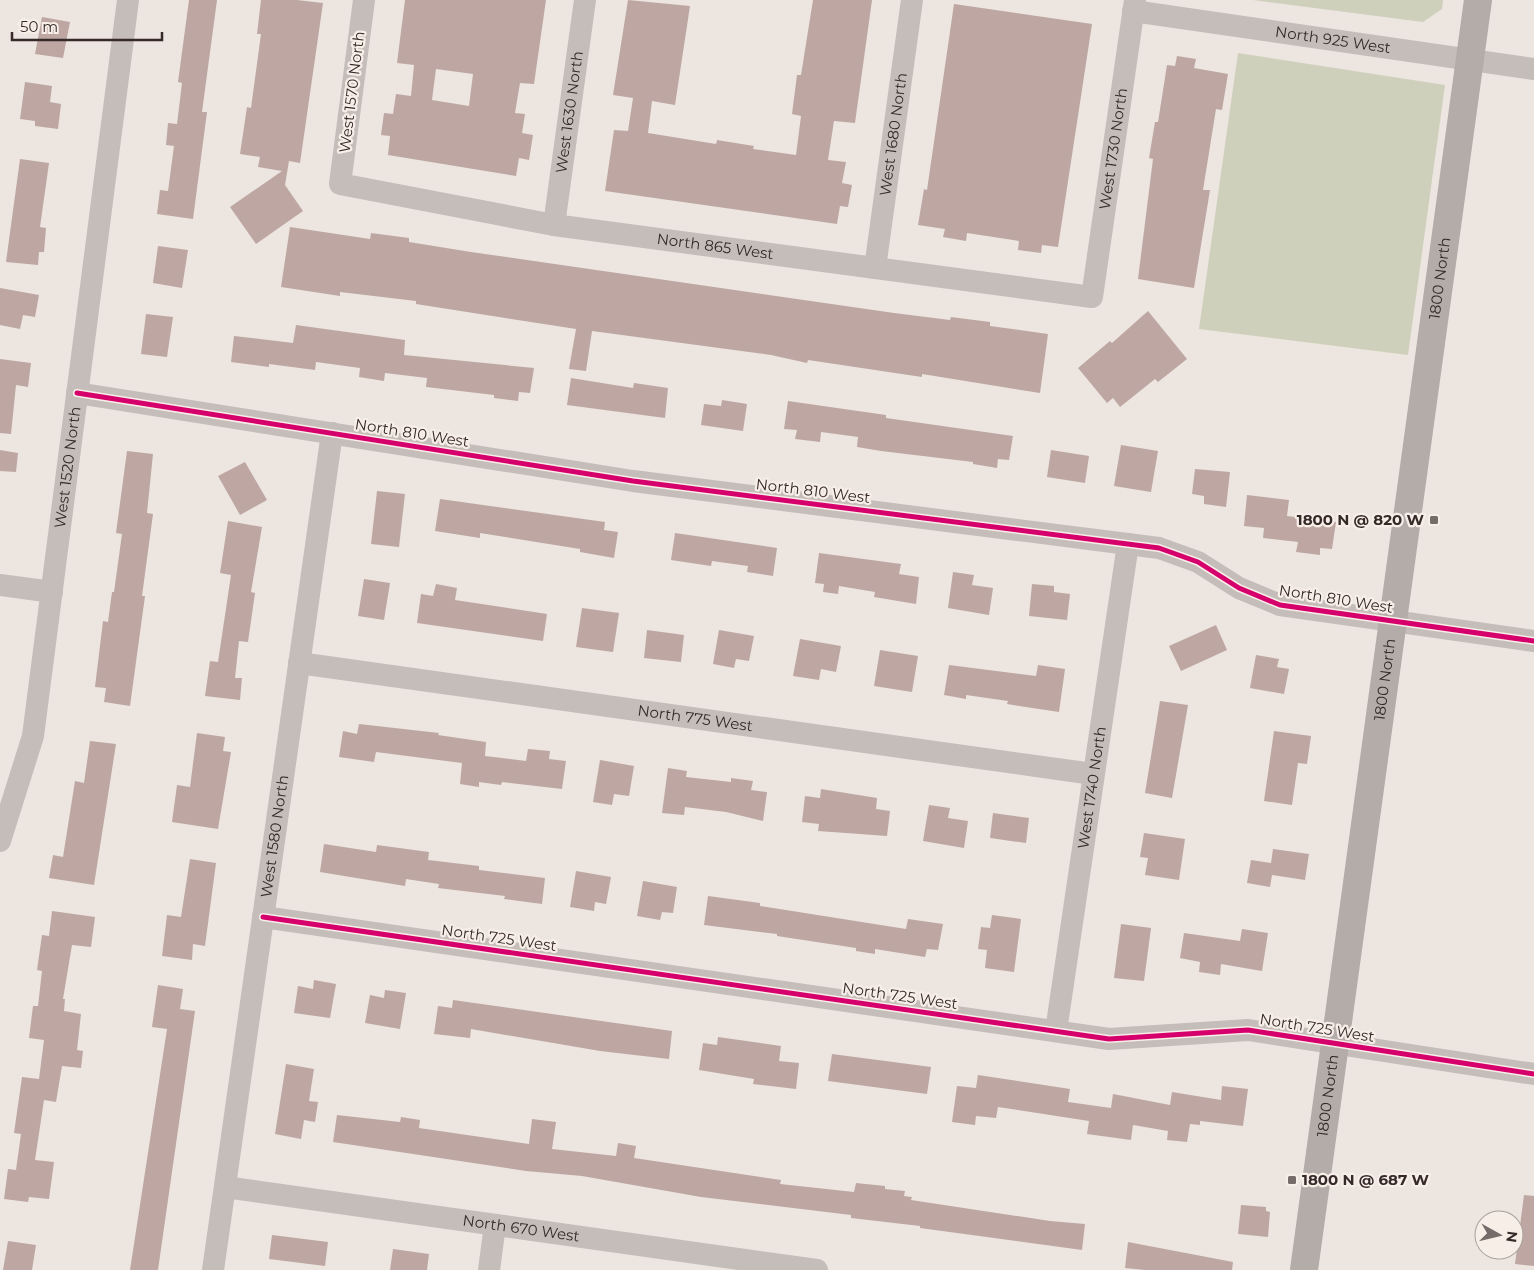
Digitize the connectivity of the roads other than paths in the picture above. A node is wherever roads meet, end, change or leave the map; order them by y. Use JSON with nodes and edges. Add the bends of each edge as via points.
{"nodes":[{"id":1,"x":128,"y":0,"type":"edge"},
{"id":2,"x":364,"y":0,"type":"edge"},
{"id":3,"x":585,"y":0,"type":"edge"},
{"id":4,"x":912,"y":0,"type":"edge"},
{"id":5,"x":1478,"y":0,"type":"edge"},
{"id":6,"x":1134,"y":6,"type":"edge"},
{"id":7,"x":1470,"y":59,"type":"junction"},
{"id":8,"x":1534,"y":69,"type":"edge"},
{"id":9,"x":340,"y":184,"type":"joint"},
{"id":10,"x":554,"y":225,"type":"junction"},
{"id":11,"x":875,"y":268,"type":"junction"},
{"id":12,"x":1092,"y":297,"type":"joint"},
{"id":13,"x":77,"y":393,"type":"junction"},
{"id":14,"x":332,"y":432,"type":"junction"},
{"id":15,"x":1128,"y":544,"type":"junction"},
{"id":16,"x":0,"y":585,"type":"edge"},
{"id":17,"x":52,"y":592,"type":"junction"},
{"id":18,"x":1393,"y":621,"type":"junction"},
{"id":19,"x":1534,"y":641,"type":"edge"},
{"id":20,"x":299,"y":663,"type":"junction"},
{"id":21,"x":1093,"y":774,"type":"junction"},
{"id":22,"x":0,"y":841,"type":"edge"},
{"id":23,"x":263,"y":917,"type":"junction"},
{"id":24,"x":1056,"y":1030,"type":"junction"},
{"id":25,"x":1335,"y":1043,"type":"junction"},
{"id":26,"x":1534,"y":1074,"type":"edge"},
{"id":27,"x":225,"y":1187,"type":"junction"},
{"id":28,"x":495,"y":1225,"type":"junction"},
{"id":29,"x":755,"y":1266,"type":"edge"},
{"id":30,"x":213,"y":1270,"type":"edge"},
{"id":31,"x":488,"y":1270,"type":"edge"},
{"id":32,"x":817,"y":1270,"type":"edge"},
{"id":33,"x":1304,"y":1270,"type":"edge"}],
"edges":[{"from":1,"to":13,"type":"street","name":"West 1520 North"},
{"from":2,"to":9,"type":"street","name":"West 1570 North"},
{"from":3,"to":10,"type":"street","name":"West 1630 North"},
{"from":4,"to":11,"type":"street","name":"West 1680 North"},
{"from":5,"to":7,"type":"main road","name":"1800 North"},
{"from":6,"to":7,"type":"street","name":"North 925 West"},
{"from":6,"to":12,"type":"street","name":"West 1730 North"},
{"from":7,"to":8,"type":"street","name":"North 925 West"},
{"from":7,"to":18,"type":"main road","name":"1800 North"},
{"from":9,"to":10,"type":"street","name":"North 865 West"},
{"from":10,"to":11,"type":"street","name":"North 865 West"},
{"from":11,"to":12,"type":"street","name":"North 865 West"},
{"from":13,"to":14,"type":"street","name":"North 810 West"},
{"from":13,"to":17,"type":"street","name":"West 1520 North"},
{"from":14,"to":15,"type":"street","name":"North 810 West","via":[[634,480]]},
{"from":14,"to":20,"type":"street","name":"West 1580 North"},
{"from":15,"to":18,"type":"street","name":"North 810 West","via":[[1159,548],[1198,562],[1239,588],[1280,605]]},
{"from":15,"to":21,"type":"street","name":"West 1740 North"},
{"from":16,"to":17,"type":"street"},
{"from":17,"to":22,"type":"street","name":"West 1520 North","via":[[33,736]]},
{"from":18,"to":19,"type":"street","name":"North 810 West"},
{"from":18,"to":25,"type":"main road","name":"1800 North"},
{"from":20,"to":21,"type":"street","name":"North 775 West"},
{"from":20,"to":23,"type":"street","name":"West 1580 North"},
{"from":21,"to":24,"type":"street","name":"West 1740 North"},
{"from":23,"to":24,"type":"street","name":"North 725 West"},
{"from":23,"to":27,"type":"street","name":"West 1580 North"},
{"from":24,"to":25,"type":"street","name":"North 725 West","via":[[1109,1039],[1248,1030]]},
{"from":25,"to":26,"type":"street","name":"North 725 West"},
{"from":25,"to":33,"type":"main road","name":"1800 North"},
{"from":27,"to":28,"type":"street","name":"North 670 West"},
{"from":27,"to":30,"type":"street","name":"West 1580 North"},
{"from":28,"to":29,"type":"street","name":"North 670 West"},
{"from":28,"to":31,"type":"street"},
{"from":29,"to":32,"type":"street","name":"North 670 West"}]}
